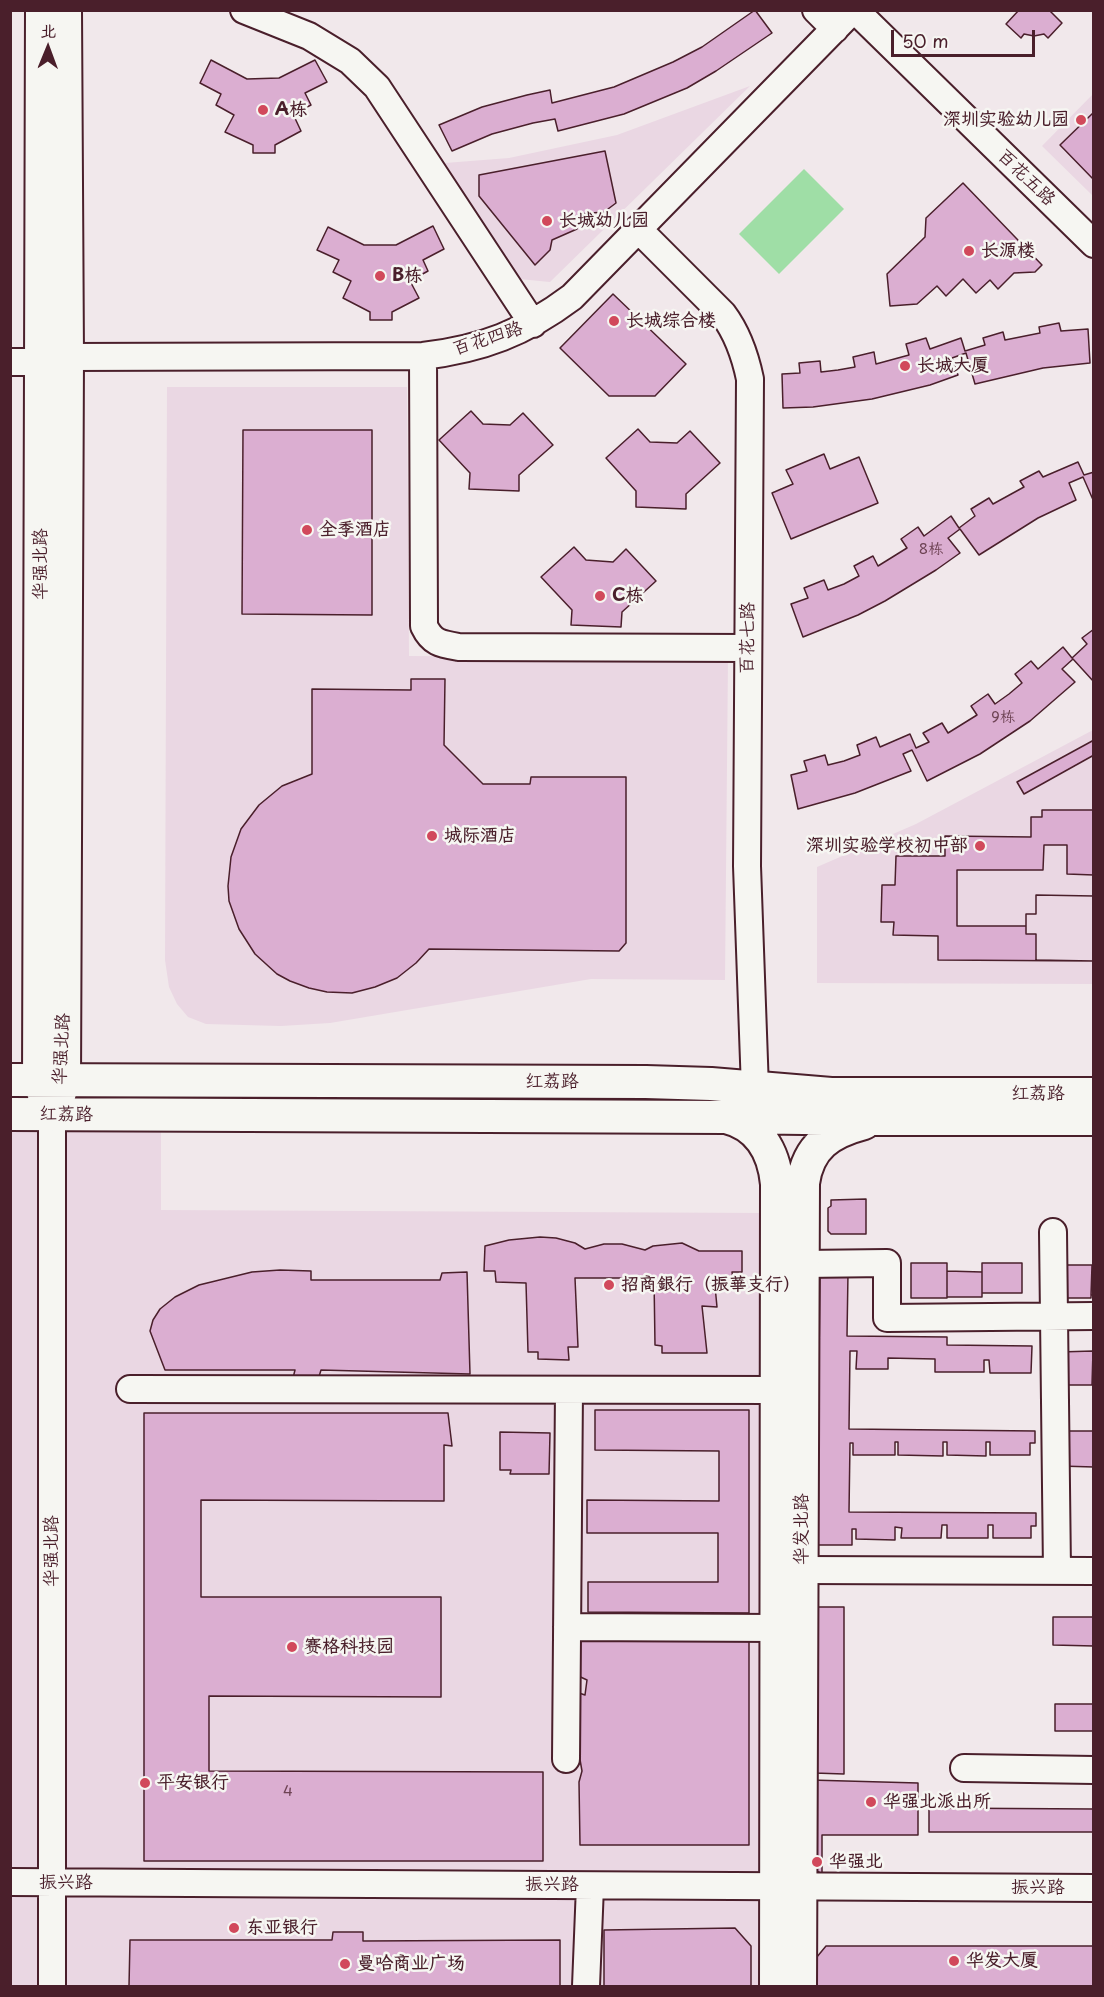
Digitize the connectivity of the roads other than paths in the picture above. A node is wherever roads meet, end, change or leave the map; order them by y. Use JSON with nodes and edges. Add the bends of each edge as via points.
{"nodes":[{"id":1,"x":42,"y":10,"type":"edge"},
{"id":2,"x":65,"y":10,"type":"edge"},
{"id":3,"x":244,"y":10,"type":"edge"},
{"id":4,"x":816,"y":10,"type":"edge"},
{"id":5,"x":854,"y":10,"type":"edge"},
{"id":6,"x":834,"y":29,"type":"junction"},
{"id":7,"x":638,"y":229,"type":"junction"},
{"id":8,"x":1094,"y":244,"type":"edge"},
{"id":9,"x":533,"y":324,"type":"junction"},
{"id":10,"x":423,"y":356,"type":"junction"},
{"id":11,"x":39,"y":360,"type":"edge"},
{"id":12,"x":748,"y":648,"type":"junction"},
{"id":13,"x":38,"y":1081,"type":"edge"},
{"id":14,"x":755,"y":1089,"type":"junction"},
{"id":15,"x":1094,"y":1094,"type":"edge"},
{"id":16,"x":10,"y":1114,"type":"edge"},
{"id":17,"x":52,"y":1115,"type":"junction"},
{"id":18,"x":725,"y":1117,"type":"junction"},
{"id":19,"x":883,"y":1119,"type":"junction"},
{"id":20,"x":1094,"y":1119,"type":"edge"},
{"id":21,"x":1053,"y":1232,"type":"dead end"},
{"id":22,"x":803,"y":1264,"type":"junction"},
{"id":23,"x":1094,"y":1316,"type":"edge"},
{"id":24,"x":1054,"y":1317,"type":"junction"},
{"id":25,"x":130,"y":1389,"type":"dead end"},
{"id":26,"x":569,"y":1390,"type":"junction"},
{"id":27,"x":777,"y":1390,"type":"junction"},
{"id":28,"x":801,"y":1570,"type":"junction"},
{"id":29,"x":1057,"y":1571,"type":"junction"},
{"id":30,"x":1094,"y":1572,"type":"edge"},
{"id":31,"x":567,"y":1628,"type":"junction"},
{"id":32,"x":777,"y":1628,"type":"junction"},
{"id":33,"x":566,"y":1759,"type":"dead end"},
{"id":34,"x":964,"y":1768,"type":"dead end"},
{"id":35,"x":1094,"y":1770,"type":"edge"},
{"id":36,"x":10,"y":1882,"type":"edge"},
{"id":37,"x":52,"y":1882,"type":"junction"},
{"id":38,"x":590,"y":1886,"type":"junction"},
{"id":39,"x":788,"y":1887,"type":"junction"},
{"id":40,"x":1094,"y":1888,"type":"edge"},
{"id":41,"x":52,"y":1986,"type":"edge"},
{"id":42,"x":586,"y":1986,"type":"edge"},
{"id":43,"x":776,"y":1986,"type":"edge"},
{"id":44,"x":800,"y":1986,"type":"edge"}],
"edges":[{"from":1,"to":11,"type":"main road","name":"华强北路"},
{"from":2,"to":11,"type":"main road","name":"华强北路"},
{"from":3,"to":9,"type":"street","via":[[309,36],[350,61],[377,87]]},
{"from":4,"to":6,"type":"street"},
{"from":5,"to":6,"type":"street","name":"百花四路"},
{"from":5,"to":8,"type":"street","name":"百花五路"},
{"from":6,"to":7,"type":"street","name":"百花四路"},
{"from":7,"to":9,"type":"street","name":"百花四路","via":[[572,297]]},
{"from":7,"to":12,"type":"street","name":"百花七路","via":[[723,314],[746,360],[751,398]]},
{"from":9,"to":10,"type":"street","name":"百花四路","via":[[467,349]]},
{"from":10,"to":11,"type":"street","name":"百花四路"},
{"from":10,"to":12,"type":"street","via":[[424,626],[429,636],[441,644],[459,646]]},
{"from":11,"to":13,"type":"main road","name":"华强北路"},
{"from":12,"to":14,"type":"street","name":"百花七路","via":[[747,866]]},
{"from":13,"to":14,"type":"main road","name":"红荔路","via":[[646,1082]]},
{"from":13,"to":17,"type":"main road","name":"华强北路"},
{"from":14,"to":15,"type":"main road","name":"红荔路","via":[[831,1094]]},
{"from":16,"to":17,"type":"main road","name":"红荔路"},
{"from":17,"to":18,"type":"main road","name":"红荔路"},
{"from":17,"to":37,"type":"street","name":"华强北路"},
{"from":18,"to":19,"type":"main road","name":"红荔路"},
{"from":18,"to":27,"type":"main road","name":"华发北路","via":[[743,1123],[759,1136],[771,1153],[775,1169]]},
{"from":19,"to":20,"type":"main road","name":"红荔路"},
{"from":19,"to":22,"type":"main road","name":"华发北路","via":[[840,1131],[810,1158],[803,1183]]},
{"from":21,"to":24,"type":"street"},
{"from":22,"to":24,"type":"street","via":[[887,1263],[887,1318]]},
{"from":22,"to":28,"type":"main road","name":"华发北路"},
{"from":23,"to":24,"type":"street"},
{"from":24,"to":29,"type":"street"},
{"from":25,"to":26,"type":"street"},
{"from":26,"to":27,"type":"street"},
{"from":26,"to":31,"type":"street"},
{"from":27,"to":32,"type":"main road","name":"华发北路"},
{"from":28,"to":29,"type":"street"},
{"from":28,"to":39,"type":"main road","name":"华发北路"},
{"from":29,"to":30,"type":"street"},
{"from":31,"to":32,"type":"street"},
{"from":31,"to":33,"type":"street"},
{"from":32,"to":39,"type":"main road","name":"华发北路"},
{"from":34,"to":35,"type":"street"},
{"from":36,"to":37,"type":"street","name":"振兴路"},
{"from":37,"to":38,"type":"street","name":"振兴路"},
{"from":37,"to":41,"type":"street","name":"华强北路"},
{"from":38,"to":39,"type":"street","name":"振兴路"},
{"from":38,"to":42,"type":"street"},
{"from":39,"to":40,"type":"street","name":"振兴路"},
{"from":39,"to":43,"type":"main road","name":"华发北路"},
{"from":39,"to":44,"type":"main road","name":"华发北路"}]}
